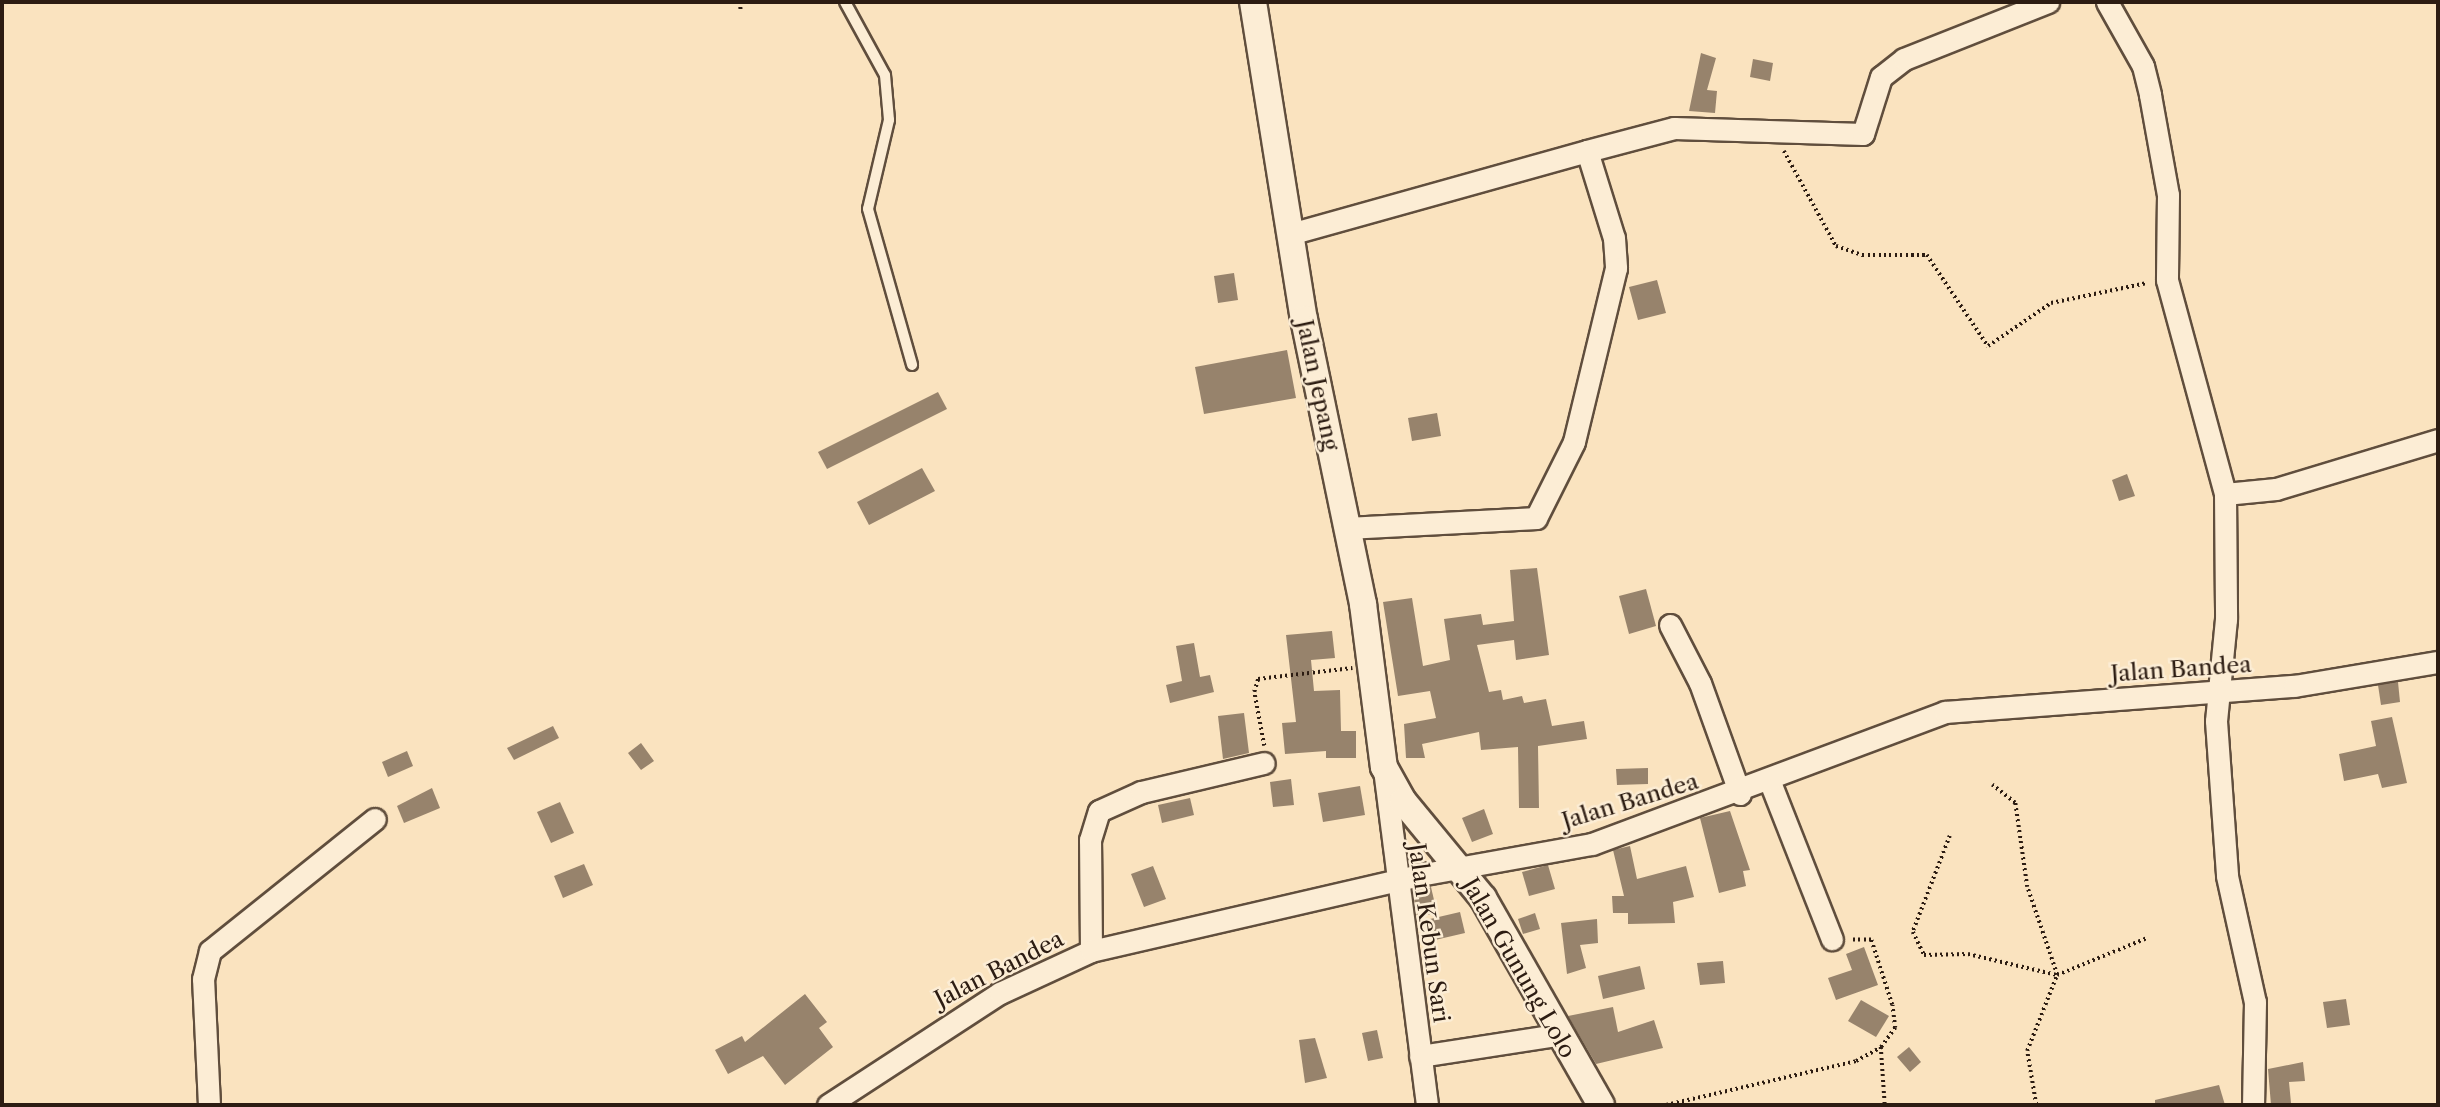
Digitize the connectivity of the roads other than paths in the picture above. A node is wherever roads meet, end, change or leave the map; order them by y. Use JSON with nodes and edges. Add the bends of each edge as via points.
{"nodes":[{"id":1,"x":845,"y":2,"type":"edge"},
{"id":2,"x":1253,"y":2,"type":"edge"},
{"id":3,"x":2048,"y":2,"type":"edge"},
{"id":4,"x":2107,"y":2,"type":"edge"},
{"id":5,"x":1587,"y":150,"type":"junction"},
{"id":6,"x":1290,"y":234,"type":"junction"},
{"id":7,"x":912,"y":365,"type":"dead end"},
{"id":8,"x":2438,"y":440,"type":"edge"},
{"id":9,"x":2225,"y":494,"type":"junction"},
{"id":10,"x":1347,"y":528,"type":"junction"},
{"id":11,"x":1670,"y":625,"type":"dead end"},
{"id":12,"x":2438,"y":662,"type":"edge"},
{"id":13,"x":2215,"y":694,"type":"junction"},
{"id":14,"x":1264,"y":763,"type":"road end"},
{"id":15,"x":1384,"y":767,"type":"junction"},
{"id":16,"x":1770,"y":782,"type":"junction"},
{"id":17,"x":1740,"y":794,"type":"junction"},
{"id":18,"x":374,"y":819,"type":"dead end"},
{"id":19,"x":1460,"y":866,"type":"junction"},
{"id":20,"x":1394,"y":880,"type":"junction"},
{"id":21,"x":1832,"y":939,"type":"road end"},
{"id":22,"x":1091,"y":951,"type":"junction"},
{"id":23,"x":1556,"y":1035,"type":"junction"},
{"id":24,"x":1420,"y":1056,"type":"junction"},
{"id":25,"x":209,"y":1105,"type":"edge"},
{"id":26,"x":828,"y":1105,"type":"edge"},
{"id":27,"x":1427,"y":1105,"type":"edge"},
{"id":28,"x":1601,"y":1105,"type":"edge"},
{"id":29,"x":2253,"y":1105,"type":"edge"}],
"edges":[{"from":1,"to":7,"type":"lane","via":[[886,85],[887,132],[868,209]]},
{"from":2,"to":6,"type":"street","name":"Jalan Jepang"},
{"from":3,"to":5,"type":"street","via":[[1904,59],[1881,77],[1863,134],[1674,128]]},
{"from":4,"to":9,"type":"street","via":[[2138,56],[2150,95],[2168,195],[2167,280]]},
{"from":5,"to":6,"type":"street"},
{"from":5,"to":10,"type":"street","via":[[1616,268],[1574,442],[1550,496],[1527,523]]},
{"from":6,"to":10,"type":"street","name":"Jalan Jepang"},
{"from":8,"to":9,"type":"street","via":[[2276,489]]},
{"from":9,"to":13,"type":"street","via":[[2226,619]]},
{"from":10,"to":15,"type":"street","name":"Jalan Jepang"},
{"from":11,"to":17,"type":"street","via":[[1700,683]]},
{"from":12,"to":13,"type":"street","name":"Jalan Bandea"},
{"from":13,"to":16,"type":"street","name":"Jalan Bandea","via":[[1945,712]]},
{"from":13,"to":29,"type":"street","via":[[2227,876],[2255,1002]]},
{"from":14,"to":22,"type":"street","via":[[1141,792],[1099,811],[1090,840]]},
{"from":15,"to":19,"type":"street","name":"Jalan Gunung Lolo","via":[[1403,801]]},
{"from":15,"to":20,"type":"street","name":"Jalan Kebun Sari"},
{"from":16,"to":17,"type":"street","name":"Jalan Bandea"},
{"from":16,"to":21,"type":"street"},
{"from":17,"to":19,"type":"street","name":"Jalan Bandea","via":[[1592,844]]},
{"from":18,"to":25,"type":"street","via":[[210,951],[203,979]]},
{"from":19,"to":20,"type":"street","name":"Jalan Bandea"},
{"from":19,"to":23,"type":"street","name":"Jalan Gunung Lolo"},
{"from":20,"to":22,"type":"street","name":"Jalan Bandea"},
{"from":20,"to":24,"type":"street","name":"Jalan Kebun Sari"},
{"from":22,"to":26,"type":"street","name":"Jalan Bandea","via":[[1000,993]]},
{"from":23,"to":24,"type":"street"},
{"from":23,"to":28,"type":"street","name":"Jalan Gunung Lolo"},
{"from":24,"to":27,"type":"street","name":"Jalan Kebun Sari"}]}
